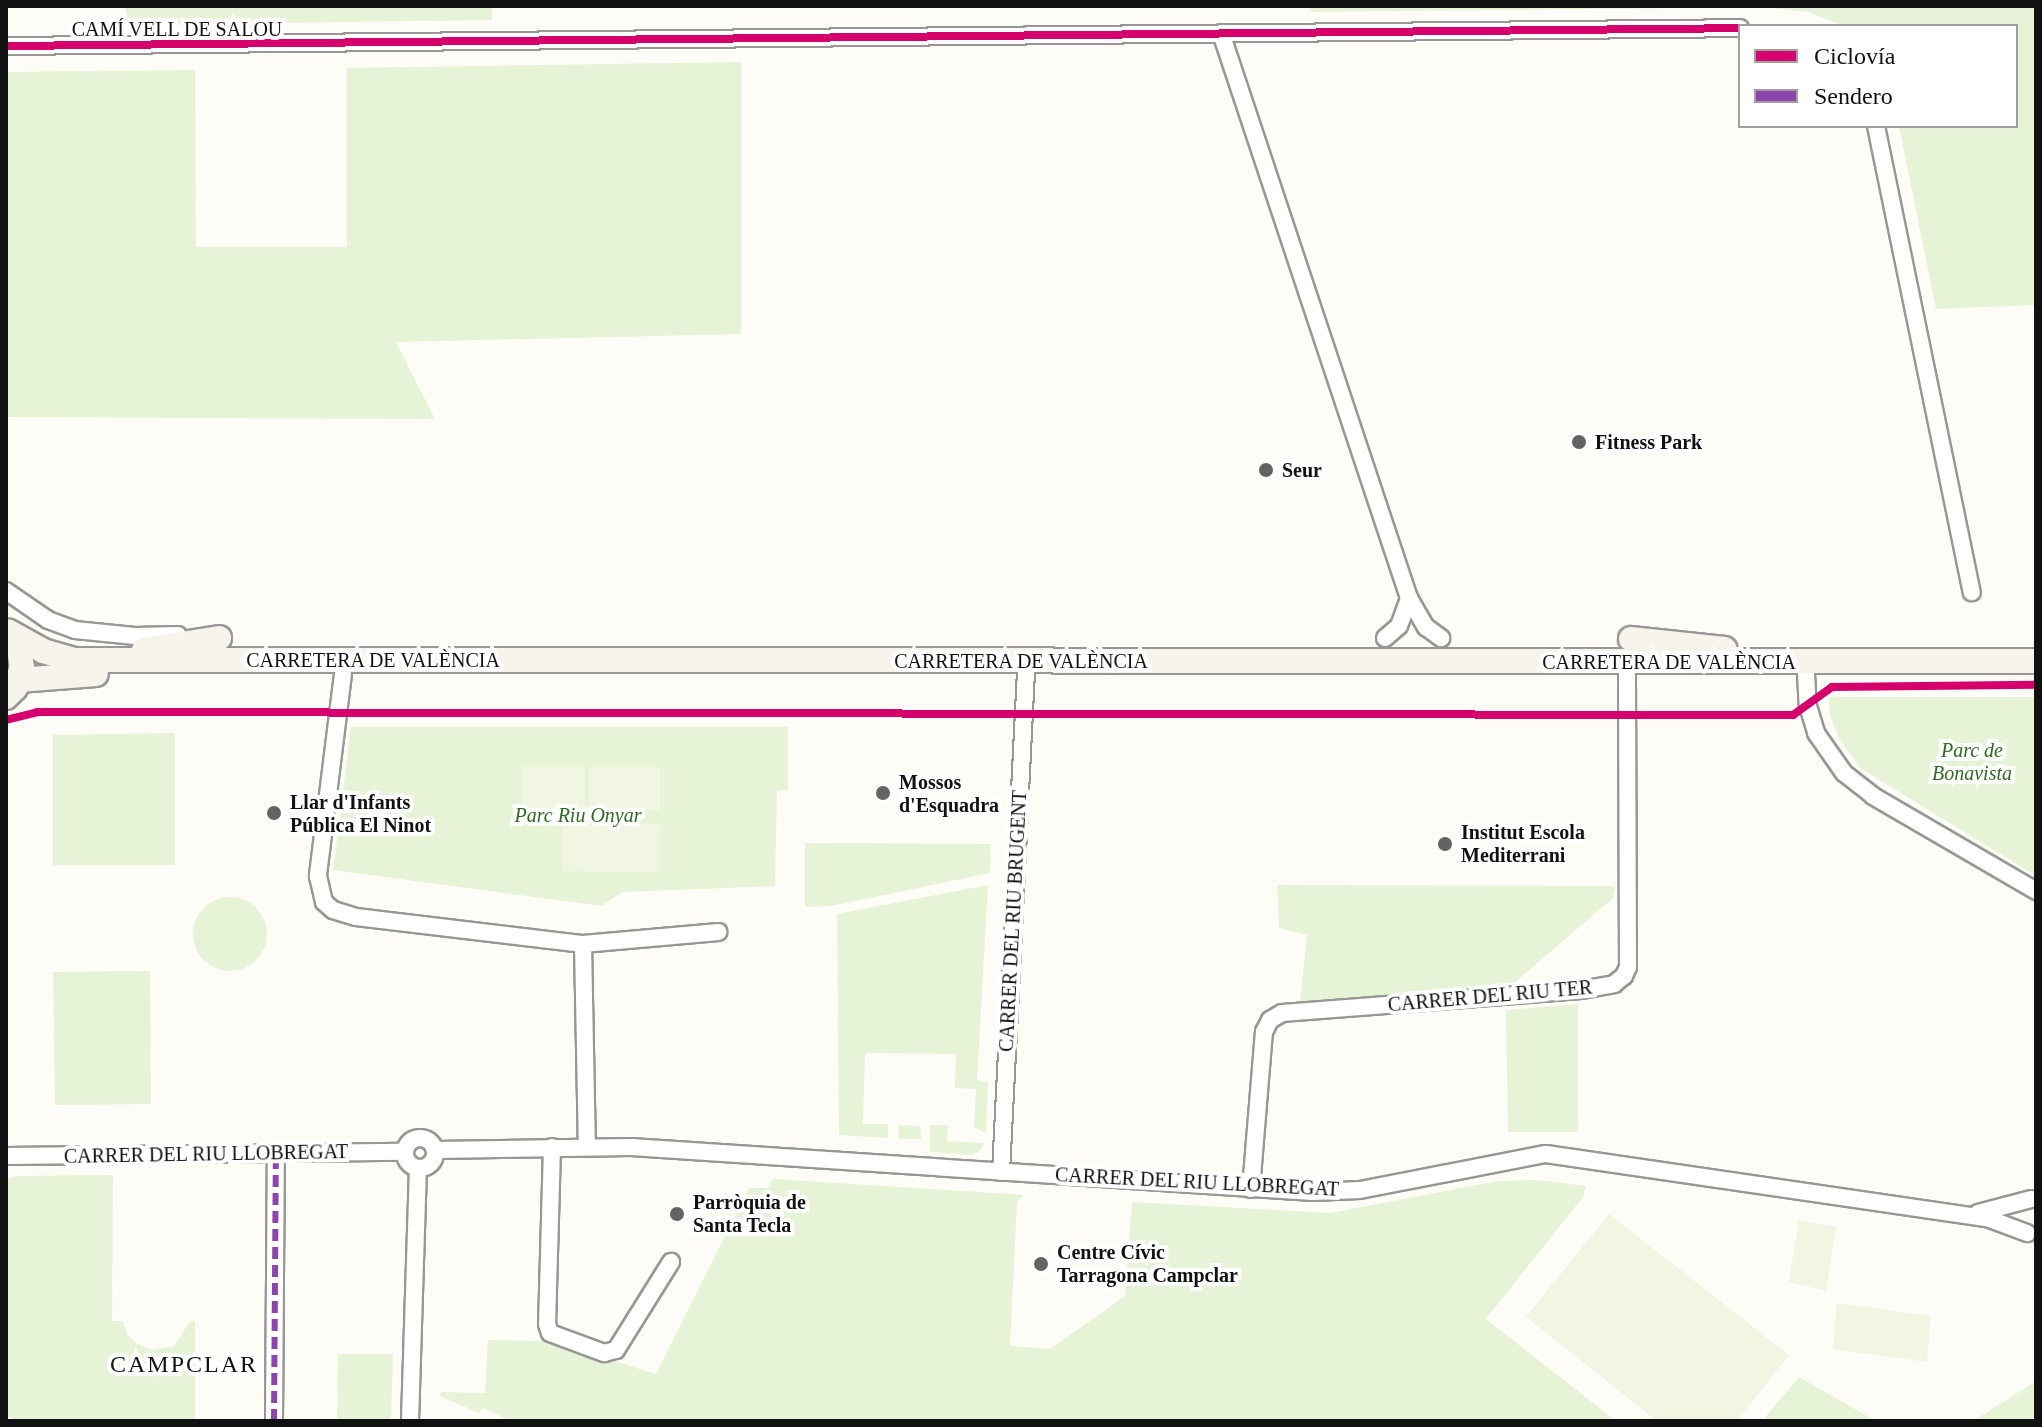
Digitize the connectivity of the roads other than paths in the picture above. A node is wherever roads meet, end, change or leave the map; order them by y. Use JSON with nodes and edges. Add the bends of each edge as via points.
{"nodes":[{"id":1,"x":1738,"y":28,"type":"edge"},
{"id":2,"x":1221,"y":33,"type":"junction"},
{"id":3,"x":6,"y":46,"type":"edge"},
{"id":4,"x":1876,"y":128,"type":"edge"},
{"id":5,"x":6,"y":591,"type":"edge"},
{"id":6,"x":1972,"y":592,"type":"dead end"},
{"id":7,"x":1409,"y":598,"type":"junction"},
{"id":8,"x":8,"y":631,"type":"edge"},
{"id":9,"x":219,"y":638,"type":"joint"},
{"id":10,"x":1385,"y":638,"type":"dead end"},
{"id":11,"x":1441,"y":638,"type":"dead end"},
{"id":12,"x":1631,"y":639,"type":"dead end"},
{"id":13,"x":119,"y":660,"type":"junction"},
{"id":14,"x":2036,"y":661,"type":"edge"},
{"id":15,"x":1858,"y":662,"type":"junction"},
{"id":16,"x":1026,"y":672,"type":"junction"},
{"id":17,"x":1627,"y":673,"type":"junction"},
{"id":18,"x":1806,"y":673,"type":"junction"},
{"id":19,"x":343,"y":674,"type":"junction"},
{"id":20,"x":2036,"y":674,"type":"edge"},
{"id":21,"x":12,"y":689,"type":"edge"},
{"id":22,"x":2036,"y":891,"type":"edge"},
{"id":23,"x":718,"y":932,"type":"dead end"},
{"id":24,"x":583,"y":944,"type":"junction"},
{"id":25,"x":587,"y":1146,"type":"junction"},
{"id":26,"x":552,"y":1147,"type":"junction"},
{"id":27,"x":435,"y":1150,"type":"junction"},
{"id":28,"x":276,"y":1152,"type":"junction"},
{"id":29,"x":405,"y":1152,"type":"junction"},
{"id":30,"x":6,"y":1156,"type":"edge"},
{"id":31,"x":418,"y":1168,"type":"junction"},
{"id":32,"x":1001,"y":1172,"type":"junction"},
{"id":33,"x":1251,"y":1189,"type":"junction"},
{"id":34,"x":2034,"y":1198,"type":"edge"},
{"id":35,"x":1952,"y":1214,"type":"junction"},
{"id":36,"x":2032,"y":1237,"type":"edge"},
{"id":37,"x":671,"y":1262,"type":"dead end"},
{"id":38,"x":274,"y":1421,"type":"edge"},
{"id":39,"x":410,"y":1421,"type":"edge"}],
"edges":[{"from":1,"to":2,"type":"street","name":"CAMÍ VELL DE SALOU"},
{"from":2,"to":3,"type":"street","name":"CAMÍ VELL DE SALOU"},
{"from":2,"to":7,"type":"street"},
{"from":4,"to":6,"type":"street"},
{"from":5,"to":9,"type":"street","name":"CARRETERA DE VALÈNCIA","via":[[48,620],[75,630]]},
{"from":7,"to":10,"type":"street","via":[[1399,626]]},
{"from":7,"to":11,"type":"street","via":[[1426,627]]},
{"from":8,"to":13,"type":"main road","name":"CARRETERA DE VALÈNCIA","via":[[43,651],[74,660]]},
{"from":8,"to":21,"type":"main road","via":[[22,659]]},
{"from":9,"to":13,"type":"main road","via":[[165,644]]},
{"from":12,"to":15,"type":"main road"},
{"from":13,"to":15,"type":"main road","name":"CARRETERA DE VALÈNCIA"},
{"from":14,"to":15,"type":"main road","name":"CARRETERA DE VALÈNCIA"},
{"from":16,"to":17,"type":"main road","name":"CARRETERA DE VALÈNCIA"},
{"from":16,"to":19,"type":"main road","name":"CARRETERA DE VALÈNCIA"},
{"from":16,"to":32,"type":"street","name":"CARRER DEL RIU BRUGENT"},
{"from":17,"to":18,"type":"main road","name":"CARRETERA DE VALÈNCIA"},
{"from":17,"to":33,"type":"street","name":"CARRER DEL RIU TER","via":[[1629,955],[1624,976],[1614,984],[1581,990],[1282,1013],[1264,1032]]},
{"from":18,"to":20,"type":"main road","name":"CARRETERA DE VALÈNCIA"},
{"from":18,"to":22,"type":"street","via":[[1816,733],[1844,773],[1873,796]]},
{"from":19,"to":21,"type":"main road","name":"CARRETERA DE VALÈNCIA","via":[[71,674]]},
{"from":19,"to":24,"type":"street","via":[[319,861],[324,902],[356,917]]},
{"from":23,"to":24,"type":"street"},
{"from":24,"to":25,"type":"street"},
{"from":25,"to":26,"type":"street","name":"CARRER DEL RIU LLOBREGAT"},
{"from":25,"to":32,"type":"street","name":"CARRER DEL RIU LLOBREGAT"},
{"from":26,"to":27,"type":"street","name":"CARRER DEL RIU LLOBREGAT"},
{"from":26,"to":37,"type":"street","via":[[550,1333],[604,1353],[616,1350]]},
{"from":27,"to":29,"type":"street","via":[[422,1138],[411,1141]]},
{"from":27,"to":31,"type":"street","via":[[431,1163]]},
{"from":28,"to":29,"type":"street","name":"CARRER DEL RIU LLOBREGAT"},
{"from":28,"to":30,"type":"street","name":"CARRER DEL RIU LLOBREGAT"},
{"from":28,"to":38,"type":"street"},
{"from":29,"to":31,"type":"street"},
{"from":31,"to":39,"type":"street"},
{"from":32,"to":33,"type":"street","name":"CARRER DEL RIU LLOBREGAT"},
{"from":33,"to":35,"type":"street","name":"CARRER DEL RIU LLOBREGAT","via":[[1360,1190],[1546,1154]]},
{"from":34,"to":35,"type":"street","name":"CARRER DEL RIU LLOBREGAT","via":[[1986,1212]]},
{"from":34,"to":36,"type":"street","via":[[2023,1211]]},
{"from":35,"to":36,"type":"street","name":"CARRER DEL RIU LLOBREGAT","via":[[1987,1218]]}]}
